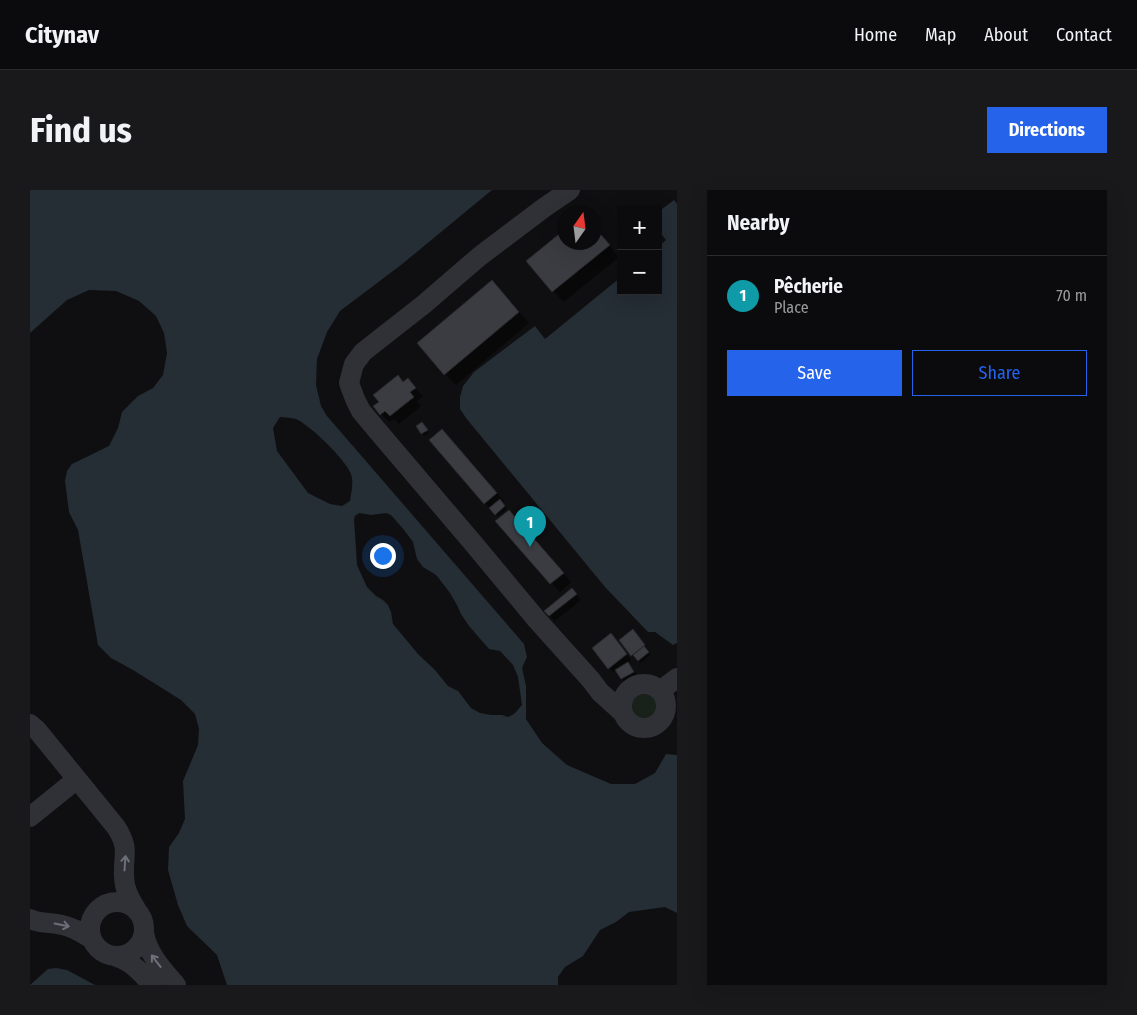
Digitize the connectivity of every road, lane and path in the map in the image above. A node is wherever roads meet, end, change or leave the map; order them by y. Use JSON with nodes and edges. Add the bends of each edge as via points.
{"nodes":[{"id":1,"x":570,"y":190,"type":"edge"},
{"id":2,"x":677,"y":678,"type":"edge"},
{"id":3,"x":591,"y":680,"type":"junction"},
{"id":4,"x":634,"y":686,"type":"junction"},
{"id":5,"x":668,"y":699,"type":"edge"},
{"id":6,"x":622,"y":712,"type":"junction"},
{"id":7,"x":32,"y":723,"type":"edge"},
{"id":8,"x":668,"y":725,"type":"edge"},
{"id":9,"x":77,"y":779,"type":"junction"},
{"id":10,"x":30,"y":817,"type":"edge"},
{"id":11,"x":136,"y":909,"type":"junction"},
{"id":12,"x":30,"y":919,"type":"edge"},
{"id":13,"x":144,"y":933,"type":"junction"},
{"id":14,"x":92,"y":939,"type":"junction"},
{"id":15,"x":114,"y":956,"type":"junction"},
{"id":16,"x":152,"y":985,"type":"edge"},
{"id":17,"x":176,"y":985,"type":"edge"}],
"edges":[{"from":1,"to":3,"type":"street","via":[[480,256],[363,352],[354,364],[350,383],[366,417]]},
{"from":2,"to":5,"type":"street"},
{"from":3,"to":4,"type":"street"},
{"from":3,"to":6,"type":"street"},
{"from":4,"to":5,"type":"street","via":[[655,686]]},
{"from":4,"to":6,"type":"street","via":[[624,694]]},
{"from":5,"to":8,"type":"street"},
{"from":6,"to":8,"type":"street","via":[[633,726],[651,728]]},
{"from":7,"to":9,"type":"street"},
{"from":9,"to":10,"type":"street"},
{"from":11,"to":9,"type":"street","one_way":true,"via":[[124,877],[123,837]]},
{"from":11,"to":13,"type":"street","via":[[144,925]]},
{"from":11,"to":14,"type":"street","via":[[120,902],[102,906],[91,921]]},
{"from":12,"to":14,"type":"street","one_way":true,"via":[[62,924]]},
{"from":13,"to":15,"type":"street","via":[[136,948]]},
{"from":17,"to":13,"type":"street","one_way":true,"via":[[147,948]]},
{"from":14,"to":15,"type":"street","via":[[97,947]]},
{"from":15,"to":16,"type":"street","via":[[138,968]]}]}
